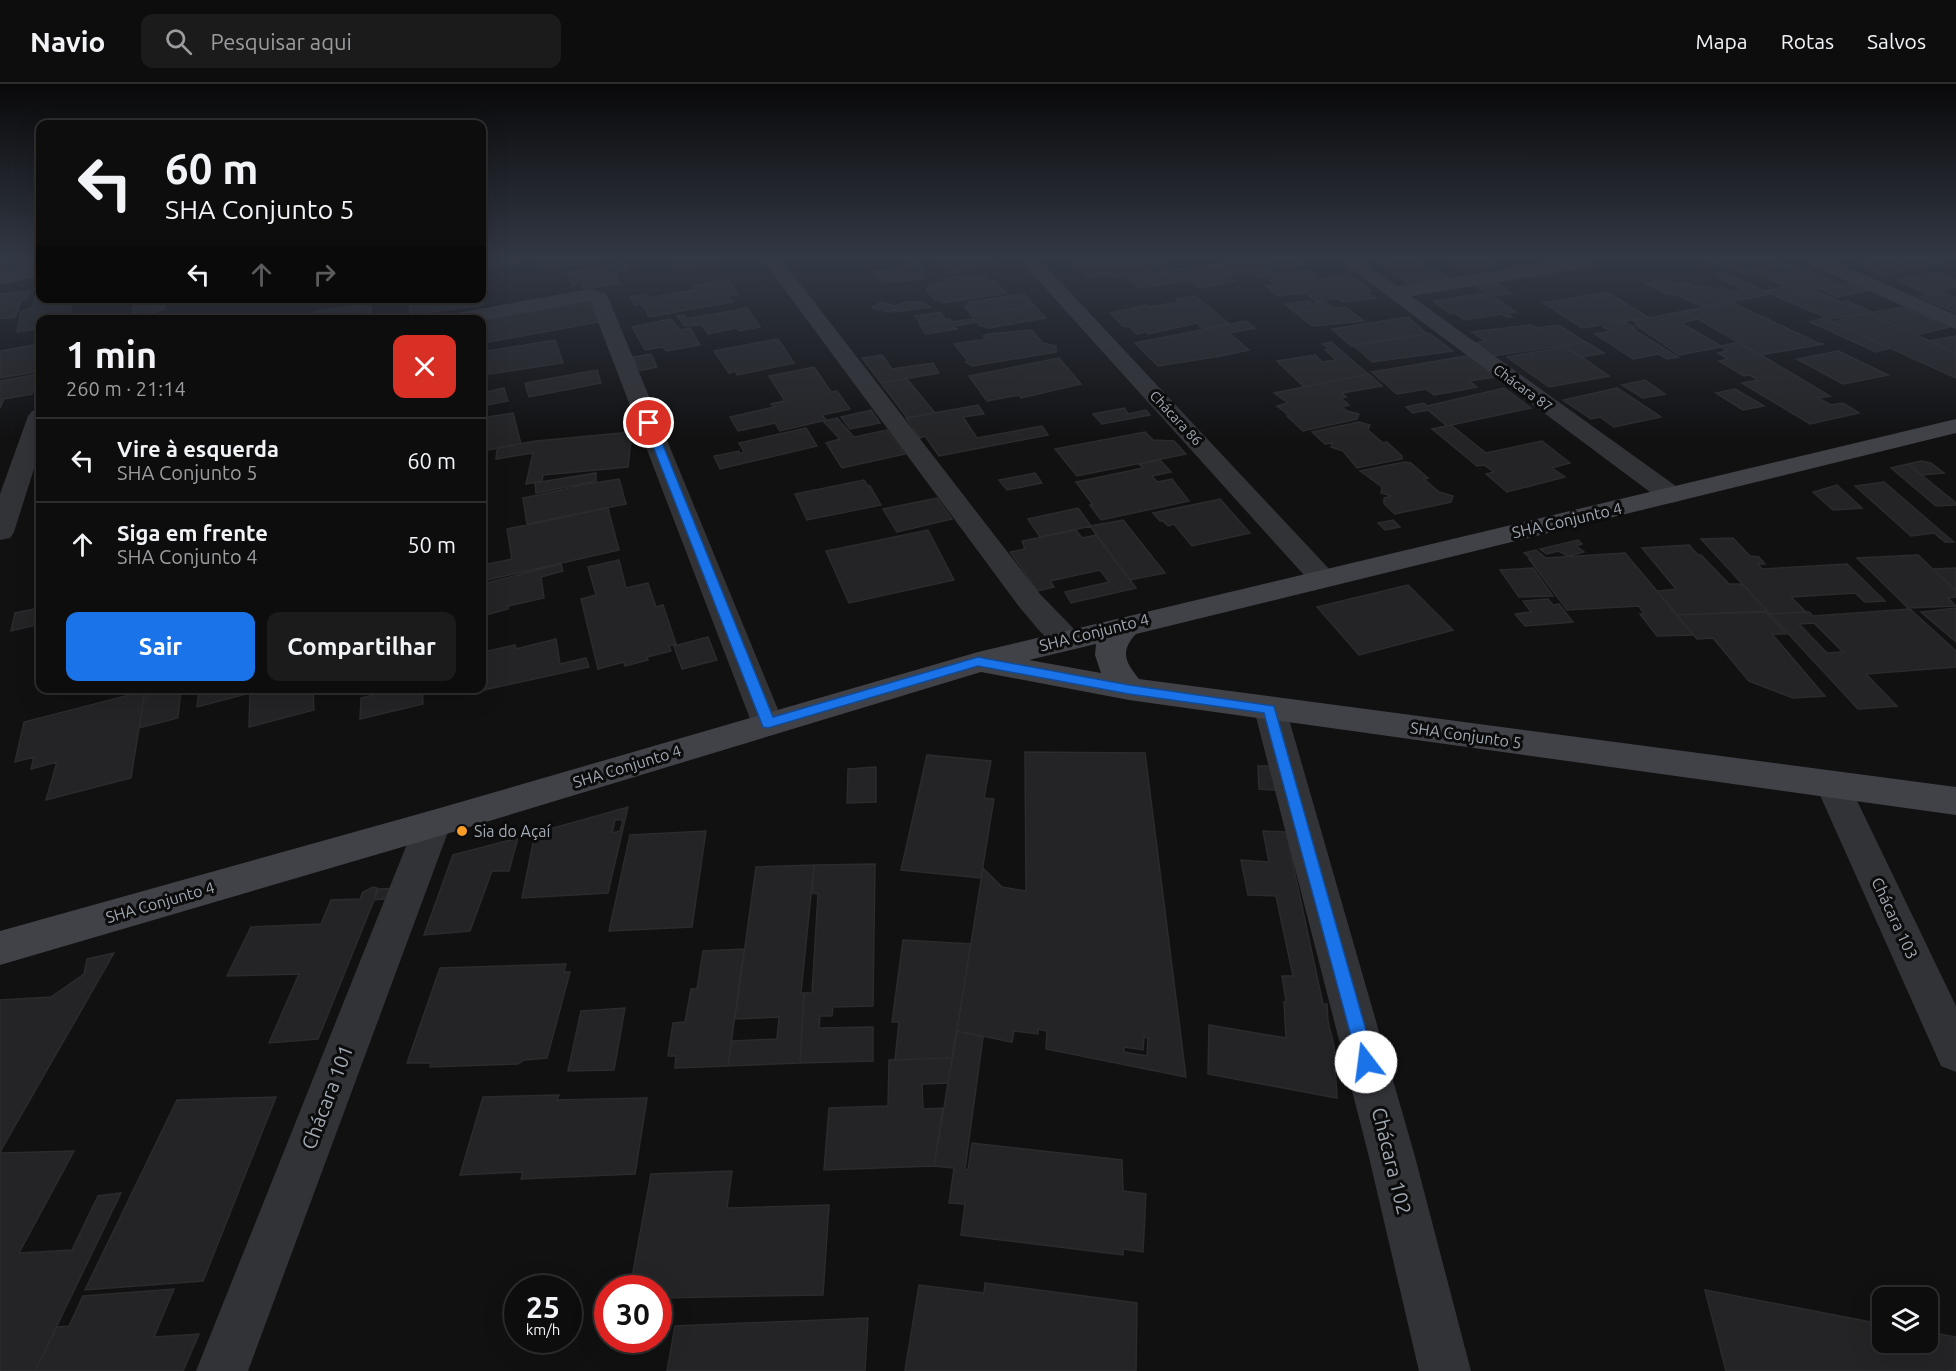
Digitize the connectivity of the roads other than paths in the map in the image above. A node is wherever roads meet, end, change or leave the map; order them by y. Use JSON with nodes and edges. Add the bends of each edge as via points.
{"nodes":[{"id":1,"x":607,"y":319,"type":"edge"},
{"id":2,"x":816,"y":319,"type":"edge"},
{"id":3,"x":1083,"y":319,"type":"edge"},
{"id":4,"x":1429,"y":319,"type":"edge"},
{"id":5,"x":1956,"y":426,"type":"edge"},
{"id":6,"x":36,"y":428,"type":"edge"},
{"id":7,"x":1671,"y":495,"type":"junction"},
{"id":8,"x":0,"y":532,"type":"edge"},
{"id":9,"x":1322,"y":578,"type":"junction"},
{"id":10,"x":1128,"y":624,"type":"junction"},
{"id":11,"x":1066,"y":639,"type":"junction"},
{"id":12,"x":978,"y":662,"type":"junction"},
{"id":13,"x":1129,"y":689,"type":"junction"},
{"id":14,"x":1270,"y":709,"type":"junction"},
{"id":15,"x":768,"y":724,"type":"junction"},
{"id":16,"x":1832,"y":784,"type":"junction"},
{"id":17,"x":1956,"y":801,"type":"edge"},
{"id":18,"x":433,"y":824,"type":"junction"},
{"id":19,"x":0,"y":948,"type":"edge"},
{"id":20,"x":1956,"y":1052,"type":"edge"},
{"id":21,"x":222,"y":1371,"type":"edge"},
{"id":22,"x":1445,"y":1371,"type":"edge"}],
"edges":[{"from":1,"to":15,"type":"street"},
{"from":2,"to":11,"type":"street","via":[[1030,601]]},
{"from":3,"to":9,"type":"street","name":"Chácara 86"},
{"from":4,"to":7,"type":"street","name":"Chácara 87"},
{"from":5,"to":7,"type":"street","name":"SHA Conjunto 4"},
{"from":6,"to":8,"type":"street"},
{"from":7,"to":9,"type":"street","name":"SHA Conjunto 4"},
{"from":9,"to":10,"type":"street","name":"SHA Conjunto 4"},
{"from":10,"to":11,"type":"street","name":"SHA Conjunto 4"},
{"from":10,"to":13,"type":"street","via":[[1113,641],[1111,658],[1117,675]]},
{"from":11,"to":12,"type":"street","name":"SHA Conjunto 4"},
{"from":12,"to":13,"type":"street","name":"SHA Conjunto 5"},
{"from":12,"to":15,"type":"street","name":"SHA Conjunto 4"},
{"from":13,"to":14,"type":"street","name":"SHA Conjunto 5"},
{"from":14,"to":16,"type":"street","name":"SHA Conjunto 5"},
{"from":14,"to":22,"type":"street","name":"Chácara 102","via":[[1388,1142]]},
{"from":15,"to":18,"type":"street","name":"SHA Conjunto 4"},
{"from":16,"to":17,"type":"street","name":"SHA Conjunto 5"},
{"from":16,"to":20,"type":"street","name":"Chácara 103"},
{"from":18,"to":19,"type":"street","name":"SHA Conjunto 4"},
{"from":18,"to":21,"type":"street","name":"Chácara 101"}]}
